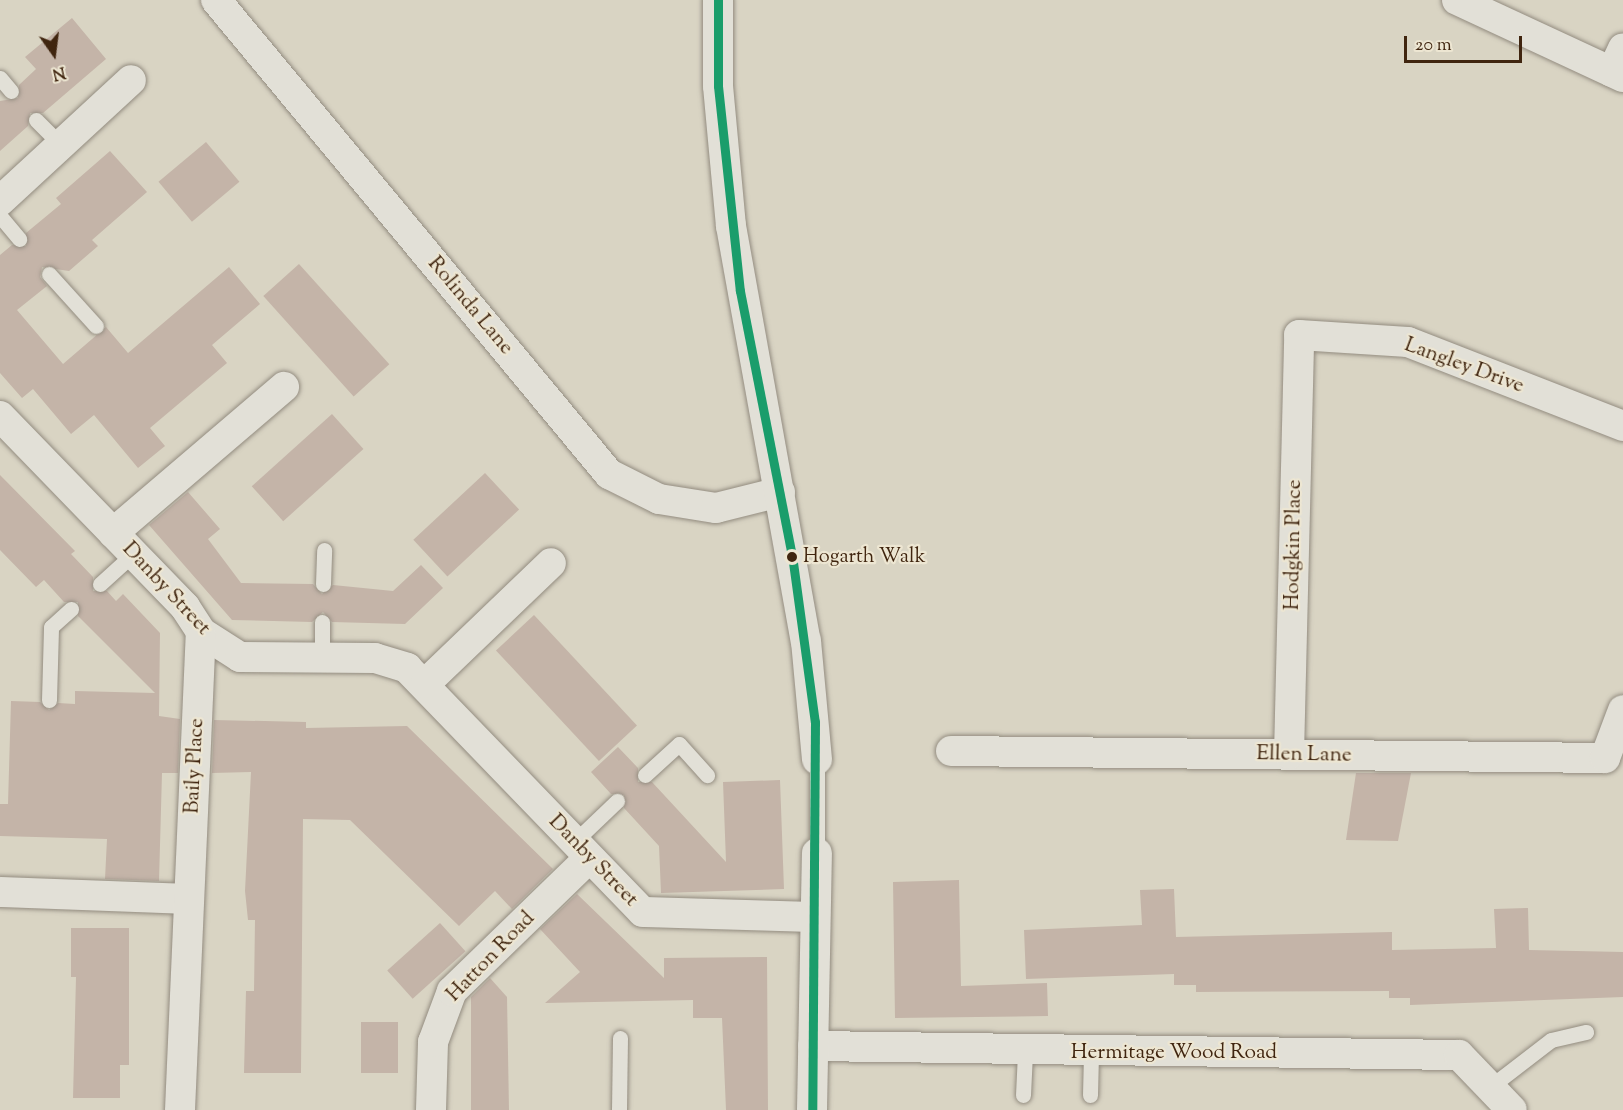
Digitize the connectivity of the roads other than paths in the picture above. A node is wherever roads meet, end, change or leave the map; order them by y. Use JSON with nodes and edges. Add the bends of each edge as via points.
{"nodes":[{"id":1,"x":216,"y":0,"type":"edge"},
{"id":2,"x":718,"y":0,"type":"edge"},
{"id":3,"x":1457,"y":0,"type":"edge"},
{"id":4,"x":1619,"y":66,"type":"edge"},
{"id":5,"x":0,"y":78,"type":"edge"},
{"id":6,"x":131,"y":80,"type":"dead end"},
{"id":7,"x":11,"y":91,"type":"dead end"},
{"id":8,"x":36,"y":120,"type":"dead end"},
{"id":9,"x":60,"y":144,"type":"junction"},
{"id":10,"x":0,"y":201,"type":"edge"},
{"id":11,"x":0,"y":216,"type":"edge"},
{"id":12,"x":19,"y":239,"type":"dead end"},
{"id":13,"x":49,"y":274,"type":"dead end"},
{"id":14,"x":96,"y":326,"type":"dead end"},
{"id":15,"x":1299,"y":335,"type":"joint"},
{"id":16,"x":284,"y":387,"type":"dead end"},
{"id":17,"x":0,"y":416,"type":"edge"},
{"id":18,"x":1623,"y":426,"type":"edge"},
{"id":19,"x":780,"y":492,"type":"junction"},
{"id":20,"x":123,"y":543,"type":"junction"},
{"id":21,"x":324,"y":550,"type":"dead end"},
{"id":22,"x":551,"y":563,"type":"dead end"},
{"id":23,"x":100,"y":584,"type":"dead end"},
{"id":24,"x":323,"y":584,"type":"dead end"},
{"id":25,"x":71,"y":609,"type":"dead end"},
{"id":26,"x":322,"y":622,"type":"dead end"},
{"id":27,"x":201,"y":632,"type":"junction"},
{"id":28,"x":322,"y":660,"type":"junction"},
{"id":29,"x":426,"y":683,"type":"junction"},
{"id":30,"x":49,"y":700,"type":"dead end"},
{"id":31,"x":1623,"y":710,"type":"edge"},
{"id":32,"x":951,"y":751,"type":"dead end"},
{"id":33,"x":1289,"y":754,"type":"junction"},
{"id":34,"x":817,"y":759,"type":"joint"},
{"id":35,"x":645,"y":775,"type":"dead end"},
{"id":36,"x":707,"y":775,"type":"dead end"},
{"id":37,"x":617,"y":801,"type":"dead end"},
{"id":38,"x":580,"y":851,"type":"junction"},
{"id":39,"x":817,"y":853,"type":"joint"},
{"id":40,"x":0,"y":892,"type":"edge"},
{"id":41,"x":188,"y":899,"type":"junction"},
{"id":42,"x":815,"y":917,"type":"junction"},
{"id":43,"x":1586,"y":1032,"type":"dead end"},
{"id":44,"x":620,"y":1038,"type":"dead end"},
{"id":45,"x":813,"y":1046,"type":"junction"},
{"id":46,"x":1025,"y":1052,"type":"junction"},
{"id":47,"x":1091,"y":1053,"type":"junction"},
{"id":48,"x":1490,"y":1087,"type":"junction"},
{"id":49,"x":1023,"y":1095,"type":"dead end"},
{"id":50,"x":1090,"y":1095,"type":"dead end"},
{"id":51,"x":180,"y":1110,"type":"edge"},
{"id":52,"x":431,"y":1110,"type":"edge"},
{"id":53,"x":620,"y":1110,"type":"edge"},
{"id":54,"x":812,"y":1110,"type":"edge"},
{"id":55,"x":1512,"y":1110,"type":"edge"}],
"edges":[{"from":1,"to":19,"type":"street","name":"Rolinda Lane","via":[[609,474],[659,499],[716,508]]},
{"from":2,"to":19,"type":"street","via":[[718,87],[732,237]]},
{"from":3,"to":4,"type":"street"},
{"from":5,"to":7,"type":"lane"},
{"from":6,"to":9,"type":"street"},
{"from":8,"to":9,"type":"lane"},
{"from":9,"to":10,"type":"street"},
{"from":11,"to":12,"type":"lane"},
{"from":13,"to":14,"type":"lane"},
{"from":15,"to":18,"type":"street","name":"Langley Drive","via":[[1408,342]]},
{"from":15,"to":33,"type":"street","name":"Hodgkin Place"},
{"from":16,"to":20,"type":"street","name":"Danby Street"},
{"from":17,"to":20,"type":"street","name":"Danby Street"},
{"from":19,"to":34,"type":"street","via":[[806,641]]},
{"from":20,"to":23,"type":"lane"},
{"from":20,"to":27,"type":"street","name":"Danby Street"},
{"from":21,"to":24,"type":"lane"},
{"from":22,"to":29,"type":"street"},
{"from":25,"to":30,"type":"lane","via":[[51,627]]},
{"from":26,"to":28,"type":"lane"},
{"from":27,"to":28,"type":"street","name":"Danby Street","via":[[240,657]]},
{"from":27,"to":41,"type":"street","name":"Baily Place"},
{"from":28,"to":29,"type":"street","name":"Danby Street","via":[[392,661]]},
{"from":29,"to":38,"type":"street","name":"Danby Street"},
{"from":31,"to":33,"type":"street","name":"Ellen Lane","via":[[1605,758]]},
{"from":32,"to":33,"type":"street","name":"Ellen Lane"},
{"from":34,"to":39,"type":"lane"},
{"from":35,"to":36,"type":"lane","via":[[679,744]]},
{"from":37,"to":38,"type":"lane"},
{"from":38,"to":42,"type":"street","name":"Danby Street","via":[[643,912]]},
{"from":38,"to":52,"type":"street","name":"Hatton Road","via":[[452,991],[433,1042]]},
{"from":39,"to":42,"type":"street"},
{"from":40,"to":41,"type":"street"},
{"from":41,"to":51,"type":"street","name":"Baily Place"},
{"from":42,"to":45,"type":"street"},
{"from":43,"to":48,"type":"lane","via":[[1551,1040]]},
{"from":44,"to":53,"type":"lane"},
{"from":45,"to":46,"type":"street","name":"Hermitage Wood Road"},
{"from":45,"to":54,"type":"street"},
{"from":46,"to":47,"type":"street","name":"Hermitage Wood Road"},
{"from":46,"to":49,"type":"lane"},
{"from":47,"to":48,"type":"street","name":"Hermitage Wood Road","via":[[1459,1054]]},
{"from":47,"to":50,"type":"lane"},
{"from":48,"to":55,"type":"street","name":"Hermitage Wood Road"}]}
